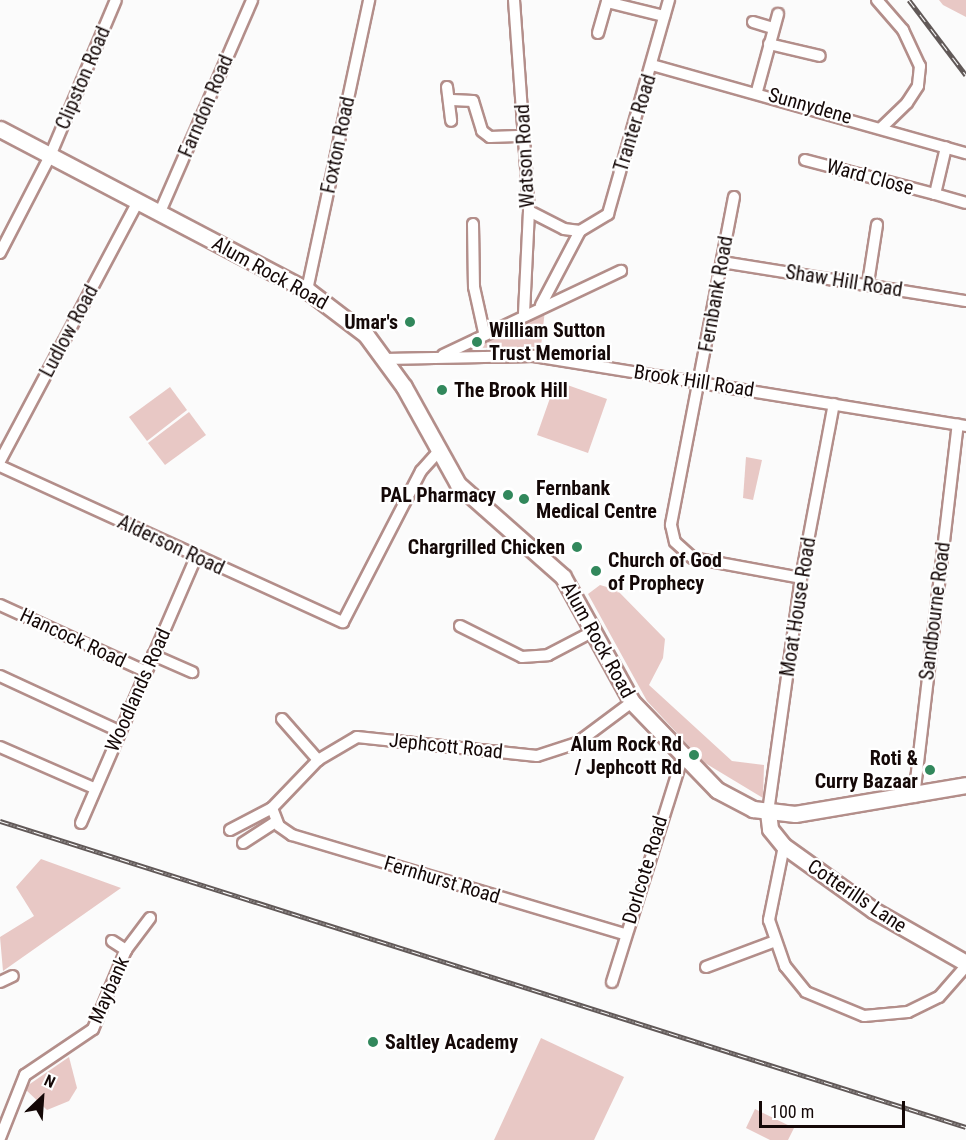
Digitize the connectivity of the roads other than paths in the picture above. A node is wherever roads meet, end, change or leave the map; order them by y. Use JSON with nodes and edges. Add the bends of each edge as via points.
{"nodes":[{"id":1,"x":117,"y":0,"type":"edge"},
{"id":2,"x":252,"y":0,"type":"edge"},
{"id":3,"x":369,"y":0,"type":"edge"},
{"id":4,"x":514,"y":0,"type":"edge"},
{"id":5,"x":669,"y":0,"type":"edge"},
{"id":6,"x":877,"y":0,"type":"edge"},
{"id":7,"x":778,"y":14,"type":"dead end"},
{"id":8,"x":664,"y":16,"type":"junction"},
{"id":9,"x":753,"y":21,"type":"dead end"},
{"id":10,"x":773,"y":28,"type":"junction"},
{"id":11,"x":598,"y":33,"type":"dead end"},
{"id":12,"x":769,"y":44,"type":"junction"},
{"id":13,"x":820,"y":56,"type":"dead end"},
{"id":14,"x":652,"y":65,"type":"junction"},
{"id":15,"x":447,"y":87,"type":"dead end"},
{"id":16,"x":757,"y":91,"type":"junction"},
{"id":17,"x":452,"y":100,"type":"junction"},
{"id":18,"x":451,"y":121,"type":"dead end"},
{"id":19,"x":882,"y":127,"type":"junction"},
{"id":20,"x":0,"y":129,"type":"edge"},
{"id":21,"x":524,"y":136,"type":"junction"},
{"id":22,"x":946,"y":147,"type":"junction"},
{"id":23,"x":966,"y":153,"type":"edge"},
{"id":24,"x":50,"y":156,"type":"junction"},
{"id":25,"x":805,"y":160,"type":"dead end"},
{"id":26,"x":934,"y":194,"type":"junction"},
{"id":27,"x":734,"y":197,"type":"dead end"},
{"id":28,"x":138,"y":201,"type":"junction"},
{"id":29,"x":966,"y":203,"type":"edge"},
{"id":30,"x":529,"y":211,"type":"junction"},
{"id":31,"x":160,"y":212,"type":"junction"},
{"id":32,"x":473,"y":224,"type":"dead end"},
{"id":33,"x":877,"y":225,"type":"dead end"},
{"id":34,"x":580,"y":231,"type":"junction"},
{"id":35,"x":0,"y":253,"type":"edge"},
{"id":36,"x":722,"y":262,"type":"junction"},
{"id":37,"x":621,"y":272,"type":"dead end"},
{"id":38,"x":868,"y":283,"type":"junction"},
{"id":39,"x":307,"y":290,"type":"junction"},
{"id":40,"x":966,"y":301,"type":"edge"},
{"id":41,"x":541,"y":305,"type":"junction"},
{"id":42,"x":524,"y":313,"type":"junction"},
{"id":43,"x":484,"y":332,"type":"junction"},
{"id":44,"x":443,"y":355,"type":"junction"},
{"id":45,"x":385,"y":359,"type":"junction"},
{"id":46,"x":700,"y":382,"type":"junction"},
{"id":47,"x":834,"y":404,"type":"junction"},
{"id":48,"x":962,"y":426,"type":"edge"},
{"id":49,"x":437,"y":453,"type":"junction"},
{"id":50,"x":0,"y":460,"type":"edge"},
{"id":51,"x":0,"y":466,"type":"edge"},
{"id":52,"x":196,"y":557,"type":"junction"},
{"id":53,"x":801,"y":578,"type":"junction"},
{"id":54,"x":0,"y":605,"type":"edge"},
{"id":55,"x":460,"y":626,"type":"dead end"},
{"id":56,"x":594,"y":631,"type":"junction"},
{"id":57,"x":153,"y":655,"type":"junction"},
{"id":58,"x":145,"y":671,"type":"junction"},
{"id":59,"x":192,"y":672,"type":"dead end"},
{"id":60,"x":0,"y":676,"type":"edge"},
{"id":61,"x":632,"y":702,"type":"junction"},
{"id":62,"x":282,"y":719,"type":"dead end"},
{"id":63,"x":119,"y":731,"type":"junction"},
{"id":64,"x":0,"y":747,"type":"edge"},
{"id":65,"x":318,"y":759,"type":"junction"},
{"id":66,"x":682,"y":759,"type":"junction"},
{"id":67,"x":966,"y":784,"type":"edge"},
{"id":68,"x":94,"y":788,"type":"junction"},
{"id":69,"x":914,"y":797,"type":"junction"},
{"id":70,"x":272,"y":808,"type":"junction"},
{"id":71,"x":768,"y":812,"type":"junction"},
{"id":72,"x":277,"y":820,"type":"junction"},
{"id":73,"x":81,"y":823,"type":"dead end"},
{"id":74,"x":230,"y":830,"type":"dead end"},
{"id":75,"x":243,"y":843,"type":"dead end"},
{"id":76,"x":784,"y":846,"type":"junction"},
{"id":77,"x":150,"y":918,"type":"dead end"},
{"id":78,"x":625,"y":934,"type":"junction"},
{"id":79,"x":112,"y":941,"type":"dead end"},
{"id":80,"x":773,"y":942,"type":"junction"},
{"id":81,"x":126,"y":950,"type":"junction"},
{"id":82,"x":966,"y":964,"type":"edge"},
{"id":83,"x":706,"y":967,"type":"dead end"},
{"id":84,"x":13,"y":976,"type":"dead end"},
{"id":85,"x":0,"y":982,"type":"edge"},
{"id":86,"x":612,"y":982,"type":"dead end"},
{"id":87,"x":0,"y":1138,"type":"edge"}],
"edges":[{"from":1,"to":24,"type":"street","name":"Clipston Road"},
{"from":2,"to":31,"type":"street","name":"Farndon Road"},
{"from":3,"to":39,"type":"street","name":"Foxton Road"},
{"from":4,"to":21,"type":"street","name":"Watson Road"},
{"from":5,"to":8,"type":"street","name":"Tranter Road"},
{"from":6,"to":19,"type":"street","via":[[903,30],[920,66],[918,86]]},
{"from":7,"to":10,"type":"street"},
{"from":8,"to":11,"type":"street","via":[[607,2]]},
{"from":8,"to":14,"type":"street","name":"Tranter Road"},
{"from":9,"to":10,"type":"street"},
{"from":10,"to":12,"type":"street"},
{"from":12,"to":13,"type":"street"},
{"from":12,"to":16,"type":"street"},
{"from":14,"to":16,"type":"street","name":"Sunnydene"},
{"from":14,"to":34,"type":"street","name":"Tranter Road","via":[[608,214]]},
{"from":15,"to":17,"type":"street"},
{"from":16,"to":19,"type":"street","name":"Sunnydene"},
{"from":17,"to":18,"type":"street"},
{"from":17,"to":21,"type":"street","via":[[473,101],[482,131],[490,137]]},
{"from":19,"to":22,"type":"street","name":"Sunnydene"},
{"from":20,"to":24,"type":"street","name":"Alum Rock Road"},
{"from":21,"to":30,"type":"street","name":"Watson Road"},
{"from":22,"to":23,"type":"street","name":"Sunnydene"},
{"from":22,"to":26,"type":"street","name":"Ward Close"},
{"from":24,"to":28,"type":"street","name":"Alum Rock Road"},
{"from":24,"to":35,"type":"street","name":"Clipston Road"},
{"from":25,"to":26,"type":"street","name":"Ward Close"},
{"from":26,"to":29,"type":"street","name":"Ward Close"},
{"from":27,"to":36,"type":"street","name":"Fernbank Road"},
{"from":28,"to":31,"type":"street","name":"Alum Rock Road"},
{"from":28,"to":50,"type":"street","name":"Ludlow Road"},
{"from":30,"to":34,"type":"street","via":[[564,229]]},
{"from":30,"to":42,"type":"street","name":"Watson Road"},
{"from":31,"to":39,"type":"street","name":"Alum Rock Road"},
{"from":32,"to":43,"type":"street","via":[[474,286]]},
{"from":33,"to":38,"type":"street"},
{"from":34,"to":41,"type":"street"},
{"from":36,"to":38,"type":"street","name":"Shaw Hill Road"},
{"from":36,"to":46,"type":"street","name":"Fernbank Road"},
{"from":37,"to":41,"type":"street"},
{"from":38,"to":40,"type":"street","name":"Shaw Hill Road"},
{"from":39,"to":45,"type":"street","name":"Alum Rock Road","via":[[366,335]]},
{"from":41,"to":42,"type":"street"},
{"from":42,"to":43,"type":"street"},
{"from":43,"to":44,"type":"street"},
{"from":44,"to":45,"type":"street","name":"Brook Hill Road"},
{"from":44,"to":46,"type":"street","name":"Brook Hill Road","via":[[534,356]]},
{"from":45,"to":49,"type":"street","name":"Alum Rock Road"},
{"from":46,"to":47,"type":"street","name":"Brook Hill Road"},
{"from":46,"to":53,"type":"street","name":"Fernbank Road","via":[[671,525],[675,542],[693,558]]},
{"from":47,"to":48,"type":"street","name":"Brook Hill Road"},
{"from":47,"to":53,"type":"street","name":"Moat House Road"},
{"from":48,"to":69,"type":"street","name":"Sandbourne Road"},
{"from":49,"to":52,"type":"street","name":"Alderson Road","via":[[421,471],[343,621]]},
{"from":49,"to":56,"type":"street","name":"Alum Rock Road","via":[[484,512],[563,577]]},
{"from":51,"to":52,"type":"street","name":"Alderson Road"},
{"from":52,"to":57,"type":"street","name":"Woodlands Road"},
{"from":53,"to":71,"type":"street","name":"Moat House Road"},
{"from":54,"to":58,"type":"street","name":"Hancock Road"},
{"from":55,"to":56,"type":"street","via":[[522,657],[548,654]]},
{"from":56,"to":61,"type":"street","name":"Alum Rock Road"},
{"from":57,"to":58,"type":"street","name":"Woodlands Road"},
{"from":57,"to":59,"type":"street"},
{"from":58,"to":63,"type":"street","name":"Woodlands Road"},
{"from":60,"to":63,"type":"street"},
{"from":61,"to":65,"type":"street","name":"Jephcott Road","via":[[558,752],[537,756],[357,737]]},
{"from":61,"to":66,"type":"street","name":"Alum Rock Road"},
{"from":62,"to":65,"type":"street"},
{"from":63,"to":68,"type":"street","name":"Woodlands Road"},
{"from":64,"to":68,"type":"street"},
{"from":65,"to":70,"type":"street","name":"Jephcott Road"},
{"from":66,"to":71,"type":"street","name":"Alum Rock Road","via":[[732,800]]},
{"from":66,"to":78,"type":"street","name":"Dorlcote Road"},
{"from":67,"to":69,"type":"street","name":"Alum Rock Road"},
{"from":68,"to":73,"type":"street","name":"Woodlands Road"},
{"from":69,"to":71,"type":"street","name":"Alum Rock Road","via":[[823,813]]},
{"from":70,"to":72,"type":"street"},
{"from":70,"to":74,"type":"street","name":"Jephcott Road"},
{"from":71,"to":76,"type":"street","name":"Cotterills Lane","via":[[770,830]]},
{"from":72,"to":75,"type":"street"},
{"from":72,"to":78,"type":"street","name":"Fernhurst Road","via":[[292,835]]},
{"from":76,"to":80,"type":"street","via":[[771,897]]},
{"from":76,"to":82,"type":"street","name":"Cotterills Lane","via":[[873,909]]},
{"from":77,"to":81,"type":"street","name":"Maybank"},
{"from":78,"to":86,"type":"street","name":"Dorlcote Road"},
{"from":79,"to":81,"type":"street"},
{"from":80,"to":82,"type":"street","via":[[806,992],[864,1016],[908,1012],[939,997]]},
{"from":80,"to":83,"type":"street"},
{"from":81,"to":87,"type":"street","name":"Maybank","via":[[93,1029],[25,1075]]},
{"from":84,"to":85,"type":"street"}]}
